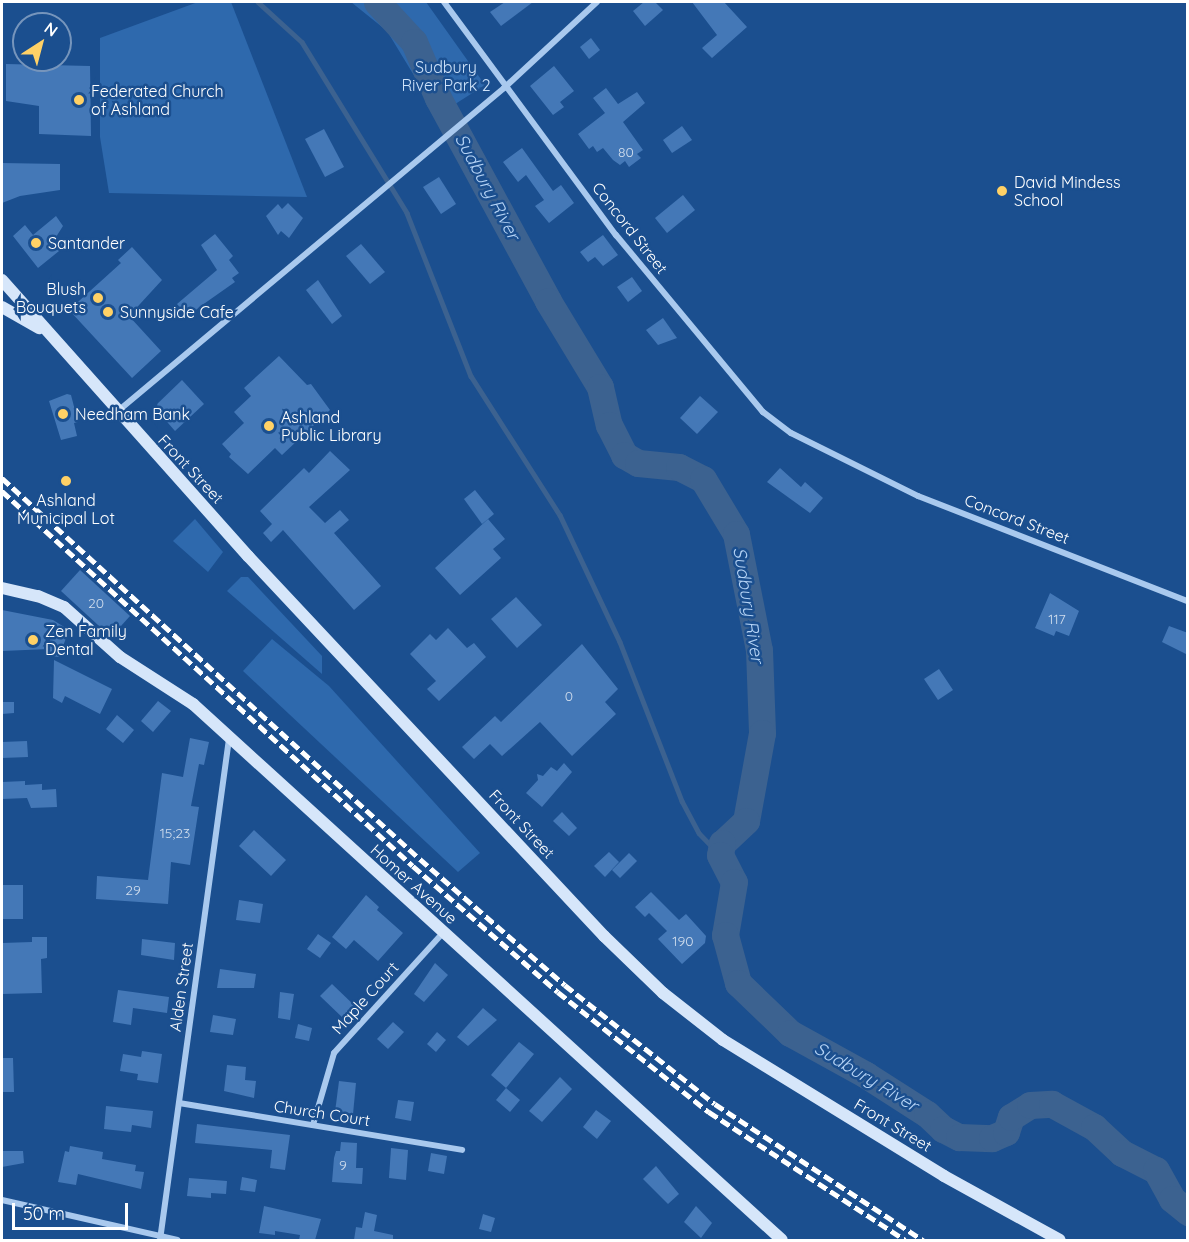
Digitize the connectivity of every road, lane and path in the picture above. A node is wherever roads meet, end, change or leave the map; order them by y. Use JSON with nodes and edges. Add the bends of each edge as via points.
{"nodes":[{"id":1,"x":444,"y":2,"type":"edge"},
{"id":2,"x":597,"y":2,"type":"edge"},
{"id":3,"x":504,"y":88,"type":"junction"},
{"id":4,"x":2,"y":280,"type":"edge"},
{"id":5,"x":2,"y":307,"type":"edge"},
{"id":6,"x":43,"y":330,"type":"junction"},
{"id":7,"x":117,"y":412,"type":"junction"},
{"id":8,"x":2,"y":588,"type":"edge"},
{"id":9,"x":1188,"y":601,"type":"edge"},
{"id":10,"x":229,"y":737,"type":"junction"},
{"id":11,"x":443,"y":933,"type":"junction"},
{"id":12,"x":178,"y":1103,"type":"junction"},
{"id":13,"x":313,"y":1125,"type":"junction"},
{"id":14,"x":462,"y":1150,"type":"dead end"},
{"id":15,"x":2,"y":1200,"type":"edge"},
{"id":16,"x":160,"y":1238,"type":"edge"},
{"id":17,"x":178,"y":1240,"type":"edge"},
{"id":18,"x":782,"y":1240,"type":"edge"},
{"id":19,"x":1060,"y":1240,"type":"edge"}],
"edges":[{"from":1,"to":3,"type":"street","name":"Concord Street"},
{"from":2,"to":3,"type":"street"},
{"from":3,"to":7,"type":"street"},
{"from":3,"to":9,"type":"street","name":"Concord Street","via":[[616,235],[763,412],[800,438],[918,496]]},
{"from":4,"to":6,"type":"street","name":"Front Street","via":[[28,305]]},
{"from":5,"to":6,"type":"street","name":"Front Street"},
{"from":6,"to":7,"type":"street","name":"Front Street"},
{"from":7,"to":19,"type":"street","name":"Front Street","via":[[604,936],[663,993],[734,1046],[944,1176]]},
{"from":8,"to":10,"type":"street","name":"Homer Avenue","via":[[64,607],[112,650],[183,696]]},
{"from":10,"to":11,"type":"street","name":"Homer Avenue"},
{"from":10,"to":12,"type":"street","name":"Alden Street"},
{"from":11,"to":13,"type":"street","name":"Maple Court","via":[[334,1053]]},
{"from":11,"to":18,"type":"street","name":"Homer Avenue"},
{"from":12,"to":13,"type":"street","name":"Church Court"},
{"from":12,"to":16,"type":"street","name":"Alden Street"},
{"from":13,"to":14,"type":"street","name":"Church Court"},
{"from":15,"to":16,"type":"street"},
{"from":16,"to":17,"type":"street"}]}
